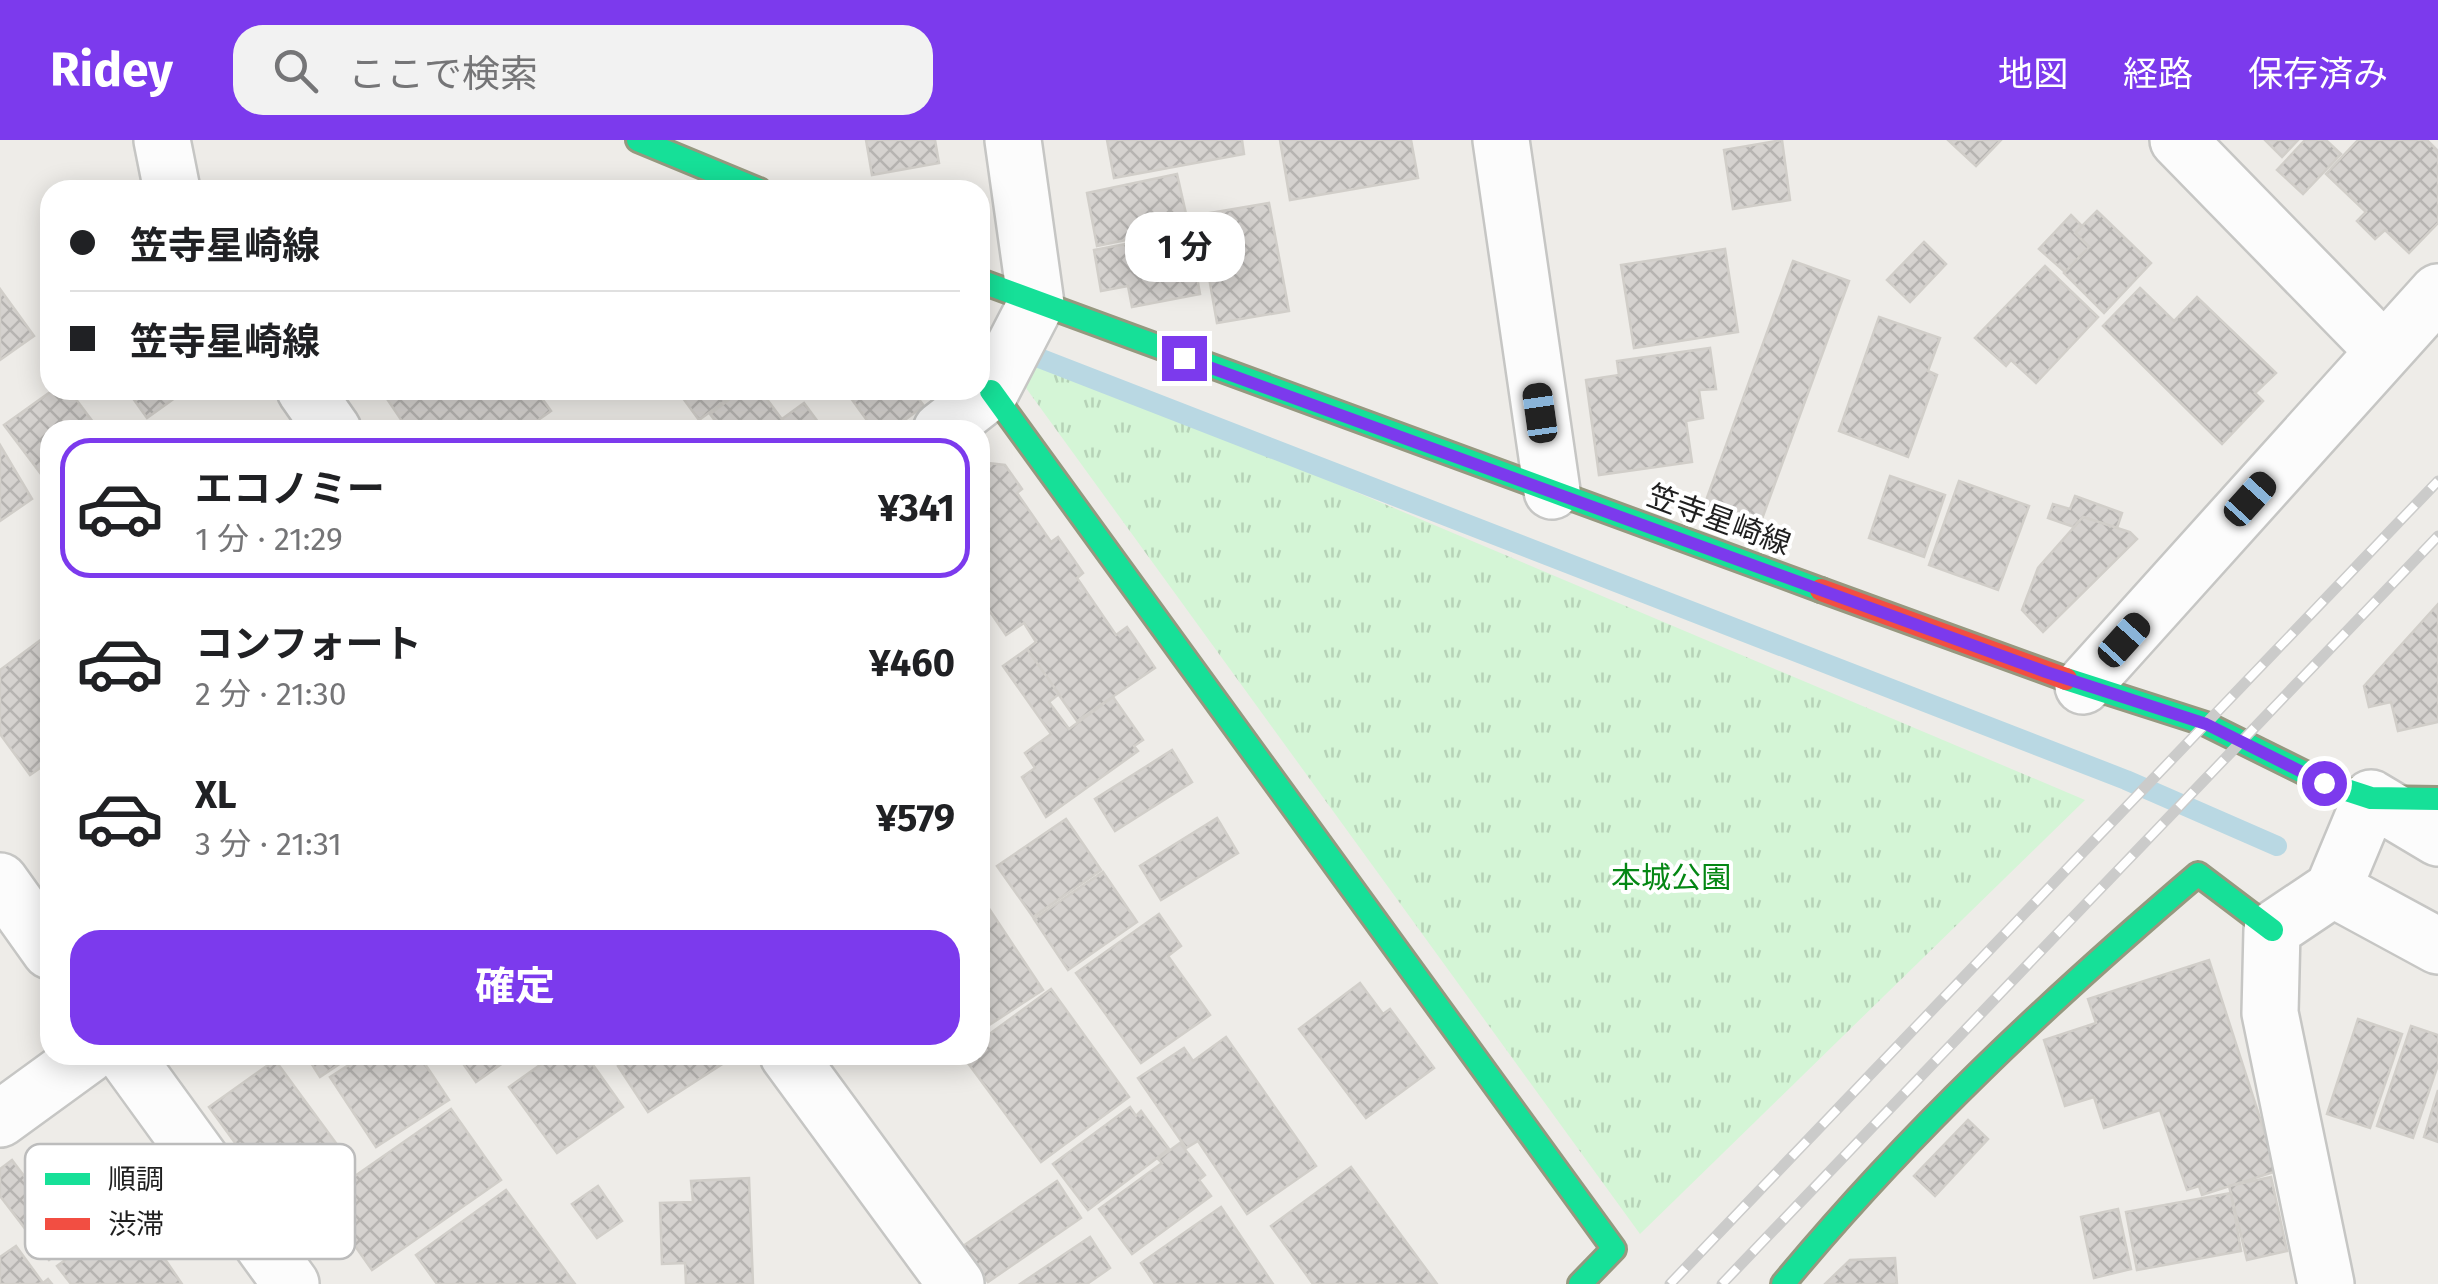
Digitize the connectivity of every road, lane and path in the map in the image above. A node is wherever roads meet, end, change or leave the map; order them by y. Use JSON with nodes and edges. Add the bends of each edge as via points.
{"nodes":[{"id":1,"x":162,"y":140,"type":"edge"},
{"id":2,"x":638,"y":140,"type":"edge"},
{"id":3,"x":1013,"y":140,"type":"edge"},
{"id":4,"x":1501,"y":140,"type":"edge"},
{"id":5,"x":2178,"y":140,"type":"edge"},
{"id":6,"x":170,"y":180,"type":"edge"},
{"id":7,"x":735,"y":180,"type":"edge"},
{"id":8,"x":990,"y":285,"type":"edge"},
{"id":9,"x":2438,"y":292,"type":"edge"},
{"id":10,"x":1036,"y":304,"type":"junction"},
{"id":11,"x":2383,"y":350,"type":"junction"},
{"id":12,"x":991,"y":391,"type":"joint"},
{"id":13,"x":979,"y":400,"type":"edge"},
{"id":14,"x":954,"y":420,"type":"edge"},
{"id":15,"x":1552,"y":492,"type":"junction"},
{"id":16,"x":2084,"y":686,"type":"junction"},
{"id":17,"x":2371,"y":798,"type":"junction"},
{"id":18,"x":2438,"y":799,"type":"edge"},
{"id":19,"x":2438,"y":838,"type":"edge"},
{"id":20,"x":0,"y":882,"type":"edge"},
{"id":21,"x":2333,"y":889,"type":"junction"},
{"id":22,"x":2272,"y":930,"type":"junction"},
{"id":23,"x":40,"y":937,"type":"edge"},
{"id":24,"x":2438,"y":946,"type":"edge"},
{"id":25,"x":74,"y":1065,"type":"edge"},
{"id":26,"x":132,"y":1065,"type":"edge"},
{"id":27,"x":795,"y":1065,"type":"edge"},
{"id":28,"x":0,"y":1120,"type":"edge"},
{"id":29,"x":190,"y":1144,"type":"edge"},
{"id":30,"x":273,"y":1259,"type":"edge"},
{"id":31,"x":291,"y":1284,"type":"edge"},
{"id":32,"x":956,"y":1284,"type":"edge"},
{"id":33,"x":1580,"y":1284,"type":"edge"},
{"id":34,"x":1783,"y":1284,"type":"edge"},
{"id":35,"x":2326,"y":1284,"type":"edge"}],
"edges":[{"from":1,"to":6,"type":"street"},
{"from":2,"to":7,"type":"street"},
{"from":3,"to":10,"type":"street"},
{"from":4,"to":15,"type":"street"},
{"from":5,"to":11,"type":"street"},
{"from":8,"to":10,"type":"street","name":"笠寺星崎線"},
{"from":9,"to":11,"type":"street"},
{"from":10,"to":12,"type":"street"},
{"from":10,"to":15,"type":"street","name":"笠寺星崎線"},
{"from":11,"to":16,"type":"street"},
{"from":12,"to":33,"type":"street","via":[[1614,1249]]},
{"from":13,"to":14,"type":"street"},
{"from":15,"to":16,"type":"street","name":"笠寺星崎線"},
{"from":16,"to":17,"type":"street","name":"笠寺星崎線","via":[[2206,724],[2324,783]]},
{"from":17,"to":18,"type":"street","name":"笠寺星崎線"},
{"from":17,"to":19,"type":"street"},
{"from":17,"to":21,"type":"street"},
{"from":20,"to":23,"type":"street"},
{"from":21,"to":22,"type":"street"},
{"from":21,"to":24,"type":"street"},
{"from":22,"to":34,"type":"street","via":[[2198,874],[2058,992],[1834,1220]]},
{"from":22,"to":35,"type":"street","via":[[2270,1013]]},
{"from":25,"to":28,"type":"street"},
{"from":26,"to":29,"type":"street"},
{"from":27,"to":32,"type":"street"},
{"from":30,"to":31,"type":"street"}]}
